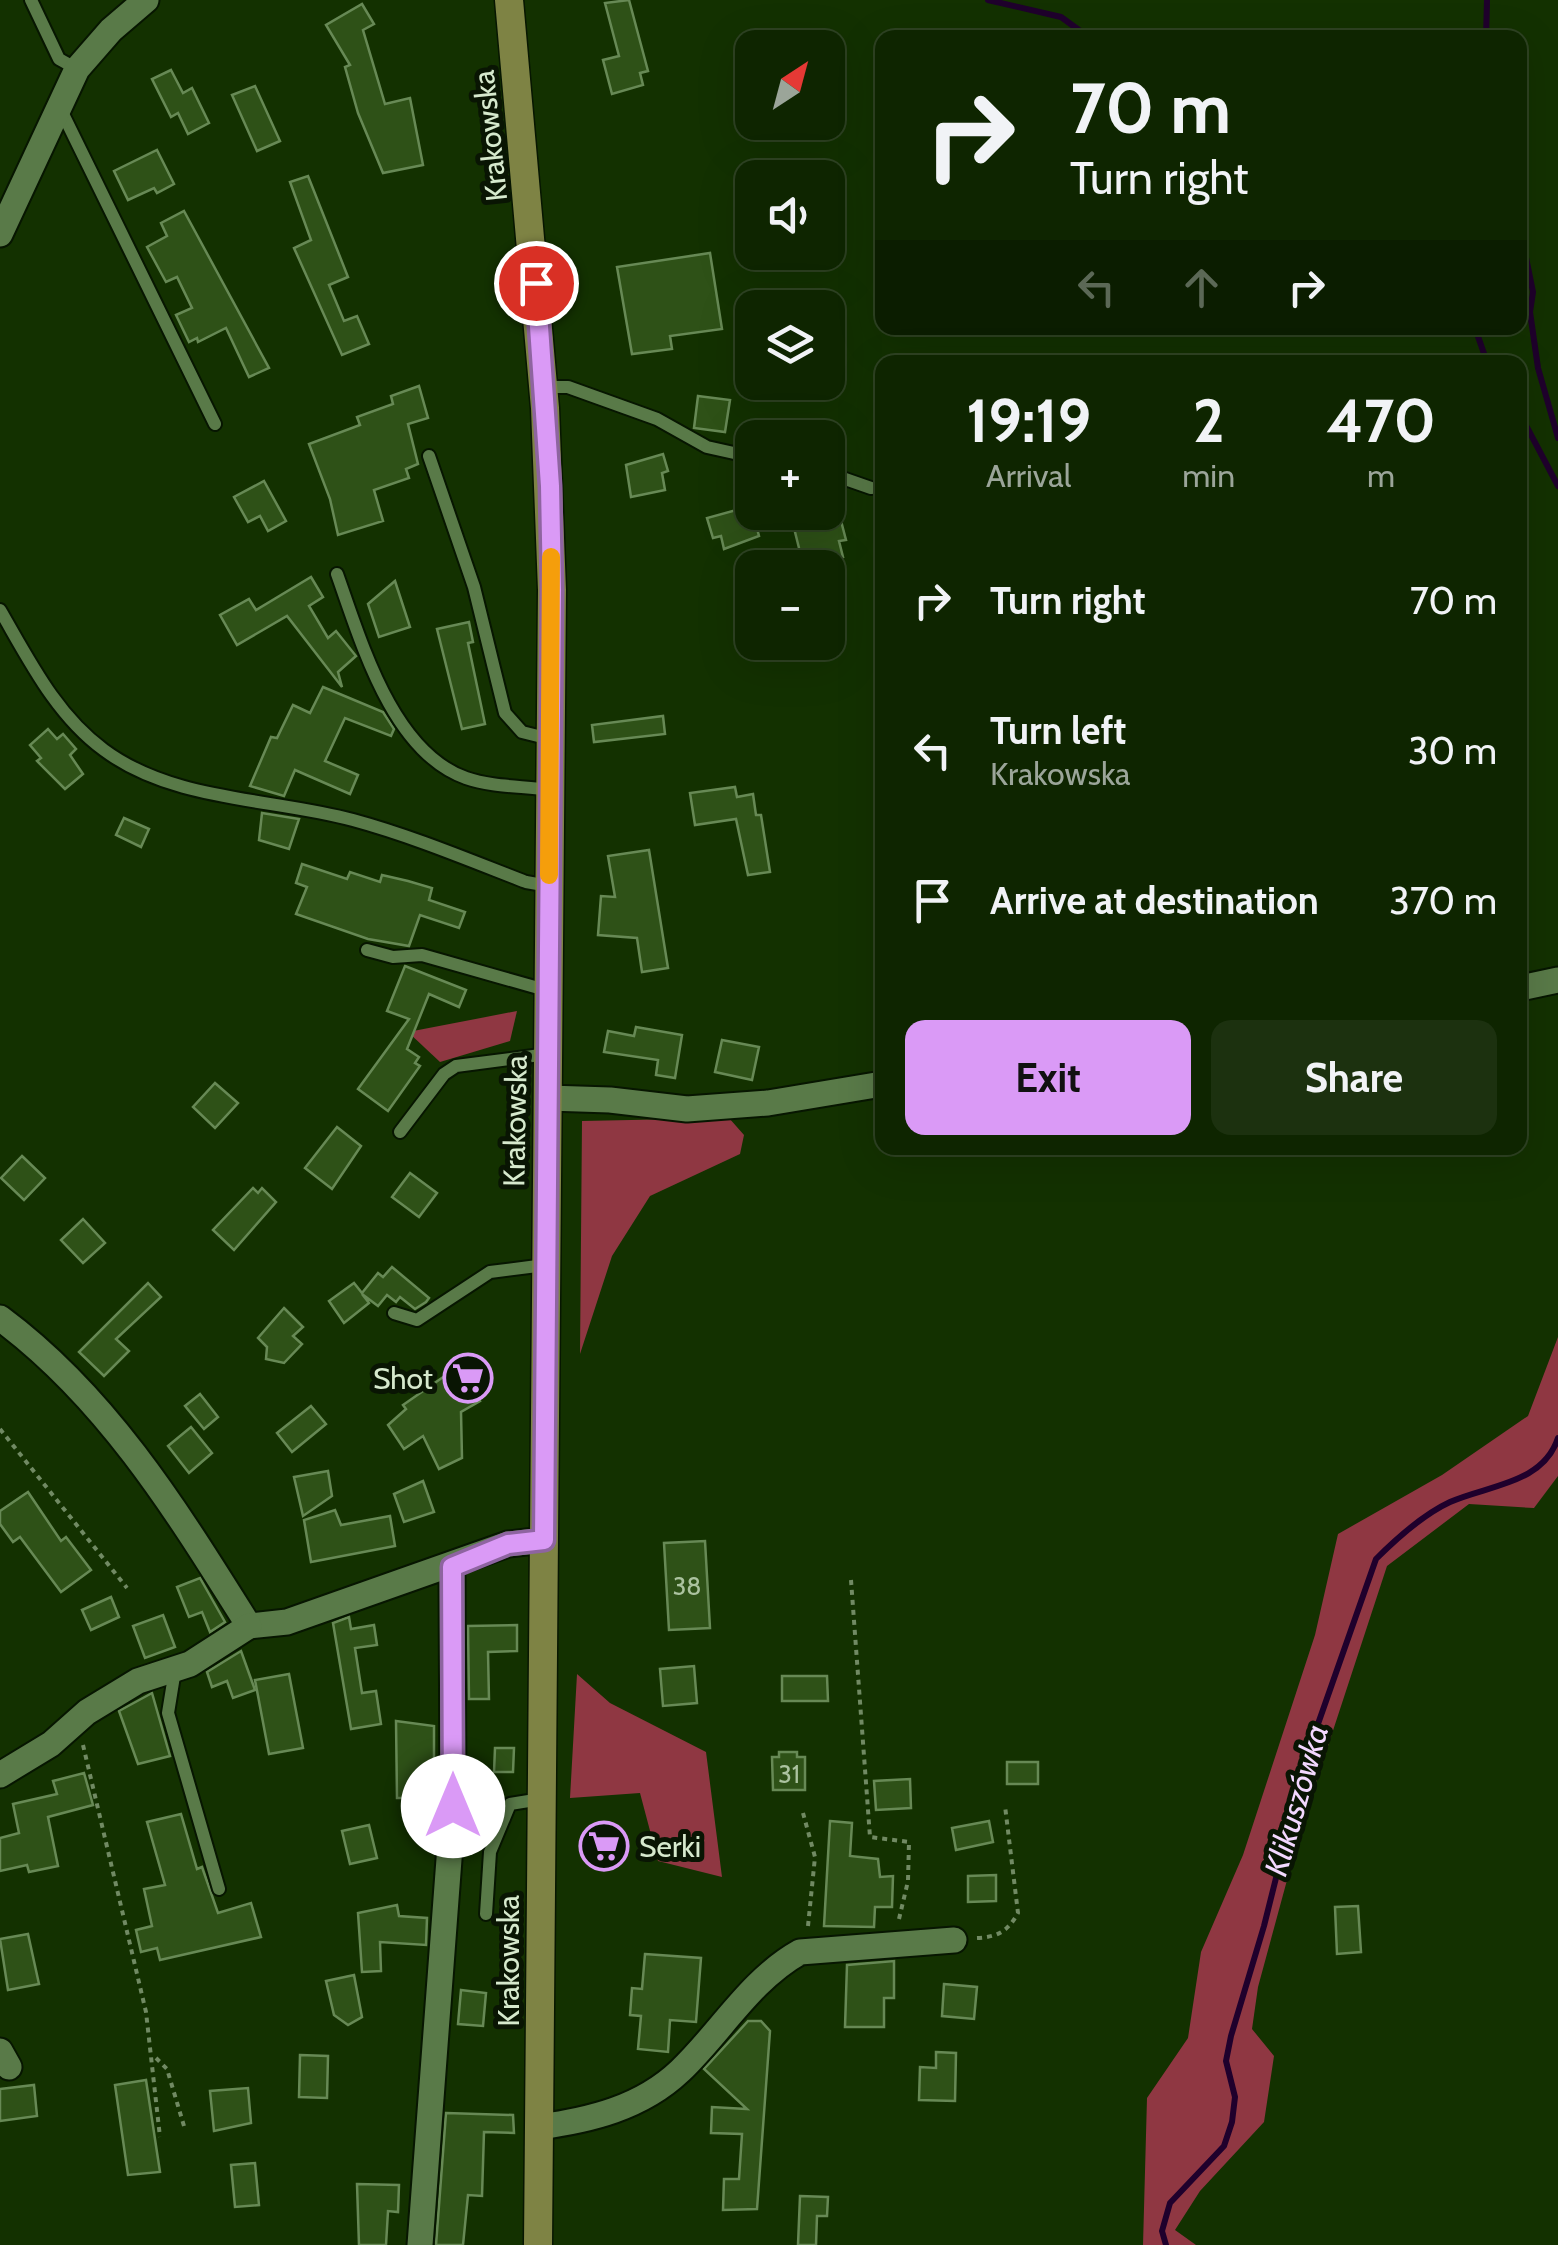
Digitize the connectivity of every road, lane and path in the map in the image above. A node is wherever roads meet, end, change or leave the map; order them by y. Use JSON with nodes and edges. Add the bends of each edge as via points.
{"nodes":[{"id":1,"x":31,"y":0,"type":"edge"},
{"id":2,"x":146,"y":0,"type":"edge"},
{"id":3,"x":509,"y":0,"type":"edge"},
{"id":4,"x":77,"y":69,"type":"junction"},
{"id":5,"x":58,"y":105,"type":"junction"},
{"id":6,"x":0,"y":234,"type":"edge"},
{"id":7,"x":544,"y":387,"type":"junction"},
{"id":8,"x":216,"y":424,"type":"dead end"},
{"id":9,"x":735,"y":454,"type":"edge"},
{"id":10,"x":430,"y":456,"type":"dead end"},
{"id":11,"x":845,"y":479,"type":"edge"},
{"id":12,"x":870,"y":488,"type":"dead end"},
{"id":13,"x":338,"y":574,"type":"dead end"},
{"id":14,"x":0,"y":610,"type":"edge"},
{"id":15,"x":550,"y":739,"type":"junction"},
{"id":16,"x":550,"y":790,"type":"junction"},
{"id":17,"x":549,"y":886,"type":"junction"},
{"id":18,"x":367,"y":950,"type":"dead end"},
{"id":19,"x":1558,"y":980,"type":"edge"},
{"id":20,"x":1527,"y":987,"type":"edge"},
{"id":21,"x":549,"y":992,"type":"junction"},
{"id":22,"x":548,"y":1054,"type":"junction"},
{"id":23,"x":875,"y":1085,"type":"edge"},
{"id":24,"x":548,"y":1098,"type":"junction"},
{"id":25,"x":400,"y":1132,"type":"dead end"},
{"id":26,"x":546,"y":1265,"type":"junction"},
{"id":27,"x":394,"y":1314,"type":"dead end"},
{"id":28,"x":0,"y":1318,"type":"edge"},
{"id":29,"x":0,"y":1429,"type":"edge"},
{"id":30,"x":544,"y":1540,"type":"junction"},
{"id":31,"x":452,"y":1567,"type":"junction"},
{"id":32,"x":851,"y":1580,"type":"dead end"},
{"id":33,"x":127,"y":1588,"type":"dead end"},
{"id":34,"x":249,"y":1626,"type":"junction"},
{"id":35,"x":175,"y":1670,"type":"junction"},
{"id":36,"x":76,"y":1721,"type":"junction"},
{"id":37,"x":0,"y":1774,"type":"edge"},
{"id":38,"x":542,"y":1799,"type":"junction"},
{"id":39,"x":1005,"y":1806,"type":"dead end"},
{"id":40,"x":803,"y":1813,"type":"dead end"},
{"id":41,"x":220,"y":1889,"type":"dead end"},
{"id":42,"x":486,"y":1914,"type":"dead end"},
{"id":43,"x":954,"y":1940,"type":"joint"},
{"id":44,"x":893,"y":1943,"type":"junction"},
{"id":45,"x":800,"y":1952,"type":"junction"},
{"id":46,"x":154,"y":2055,"type":"junction"},
{"id":47,"x":184,"y":2126,"type":"dead end"},
{"id":48,"x":539,"y":2127,"type":"junction"},
{"id":49,"x":160,"y":2137,"type":"dead end"},
{"id":50,"x":420,"y":2245,"type":"edge"},
{"id":51,"x":538,"y":2245,"type":"edge"}],
"edges":[{"from":1,"to":4,"type":"lane","via":[[59,59]]},
{"from":2,"to":4,"type":"street"},
{"from":3,"to":7,"type":"main road","name":"Krakowska"},
{"from":4,"to":5,"type":"street"},
{"from":5,"to":6,"type":"street"},
{"from":5,"to":8,"type":"lane"},
{"from":7,"to":9,"type":"lane","via":[[568,387]]},
{"from":7,"to":15,"type":"main road","name":"Krakowska"},
{"from":10,"to":15,"type":"lane","via":[[474,587],[505,712],[522,732]]},
{"from":11,"to":12,"type":"lane"},
{"from":13,"to":16,"type":"lane","via":[[369,661],[420,747],[466,778]]},
{"from":14,"to":17,"type":"lane","via":[[68,716],[138,770],[196,790],[354,820]]},
{"from":15,"to":16,"type":"main road","name":"Krakowska"},
{"from":16,"to":17,"type":"main road","name":"Krakowska"},
{"from":17,"to":21,"type":"main road","name":"Krakowska"},
{"from":18,"to":21,"type":"lane","via":[[422,955]]},
{"from":19,"to":20,"type":"street"},
{"from":21,"to":22,"type":"main road","name":"Krakowska"},
{"from":22,"to":24,"type":"main road","name":"Krakowska"},
{"from":22,"to":25,"type":"lane","via":[[456,1066]]},
{"from":23,"to":24,"type":"street","via":[[687,1109]]},
{"from":24,"to":26,"type":"main road","name":"Krakowska"},
{"from":26,"to":27,"type":"lane","via":[[490,1272],[416,1320]]},
{"from":26,"to":30,"type":"main road","name":"Krakowska"},
{"from":28,"to":34,"type":"street","via":[[40,1348],[154,1476]]},
{"from":29,"to":33,"type":"path"},
{"from":30,"to":31,"type":"street","via":[[508,1544]]},
{"from":30,"to":38,"type":"main road","name":"Krakowska"},
{"from":31,"to":34,"type":"street","via":[[287,1622]]},
{"from":31,"to":50,"type":"street","via":[[453,1806]]},
{"from":32,"to":44,"type":"path","via":[[870,1837],[909,1842],[908,1882]]},
{"from":34,"to":35,"type":"street"},
{"from":35,"to":36,"type":"street","via":[[138,1681]]},
{"from":35,"to":41,"type":"lane","via":[[168,1713]]},
{"from":36,"to":37,"type":"street"},
{"from":36,"to":46,"type":"path"},
{"from":38,"to":42,"type":"lane","via":[[510,1804],[490,1852]]},
{"from":38,"to":48,"type":"main road","name":"Krakowska"},
{"from":39,"to":43,"type":"path","via":[[1018,1913],[994,1938]]},
{"from":40,"to":45,"type":"path","via":[[815,1857]]},
{"from":43,"to":44,"type":"street"},
{"from":44,"to":45,"type":"street"},
{"from":45,"to":48,"type":"street","via":[[736,2007],[678,2073],[629,2106]]},
{"from":46,"to":47,"type":"path","via":[[167,2068]]},
{"from":46,"to":49,"type":"path"},
{"from":48,"to":51,"type":"main road","name":"Krakowska"}]}
